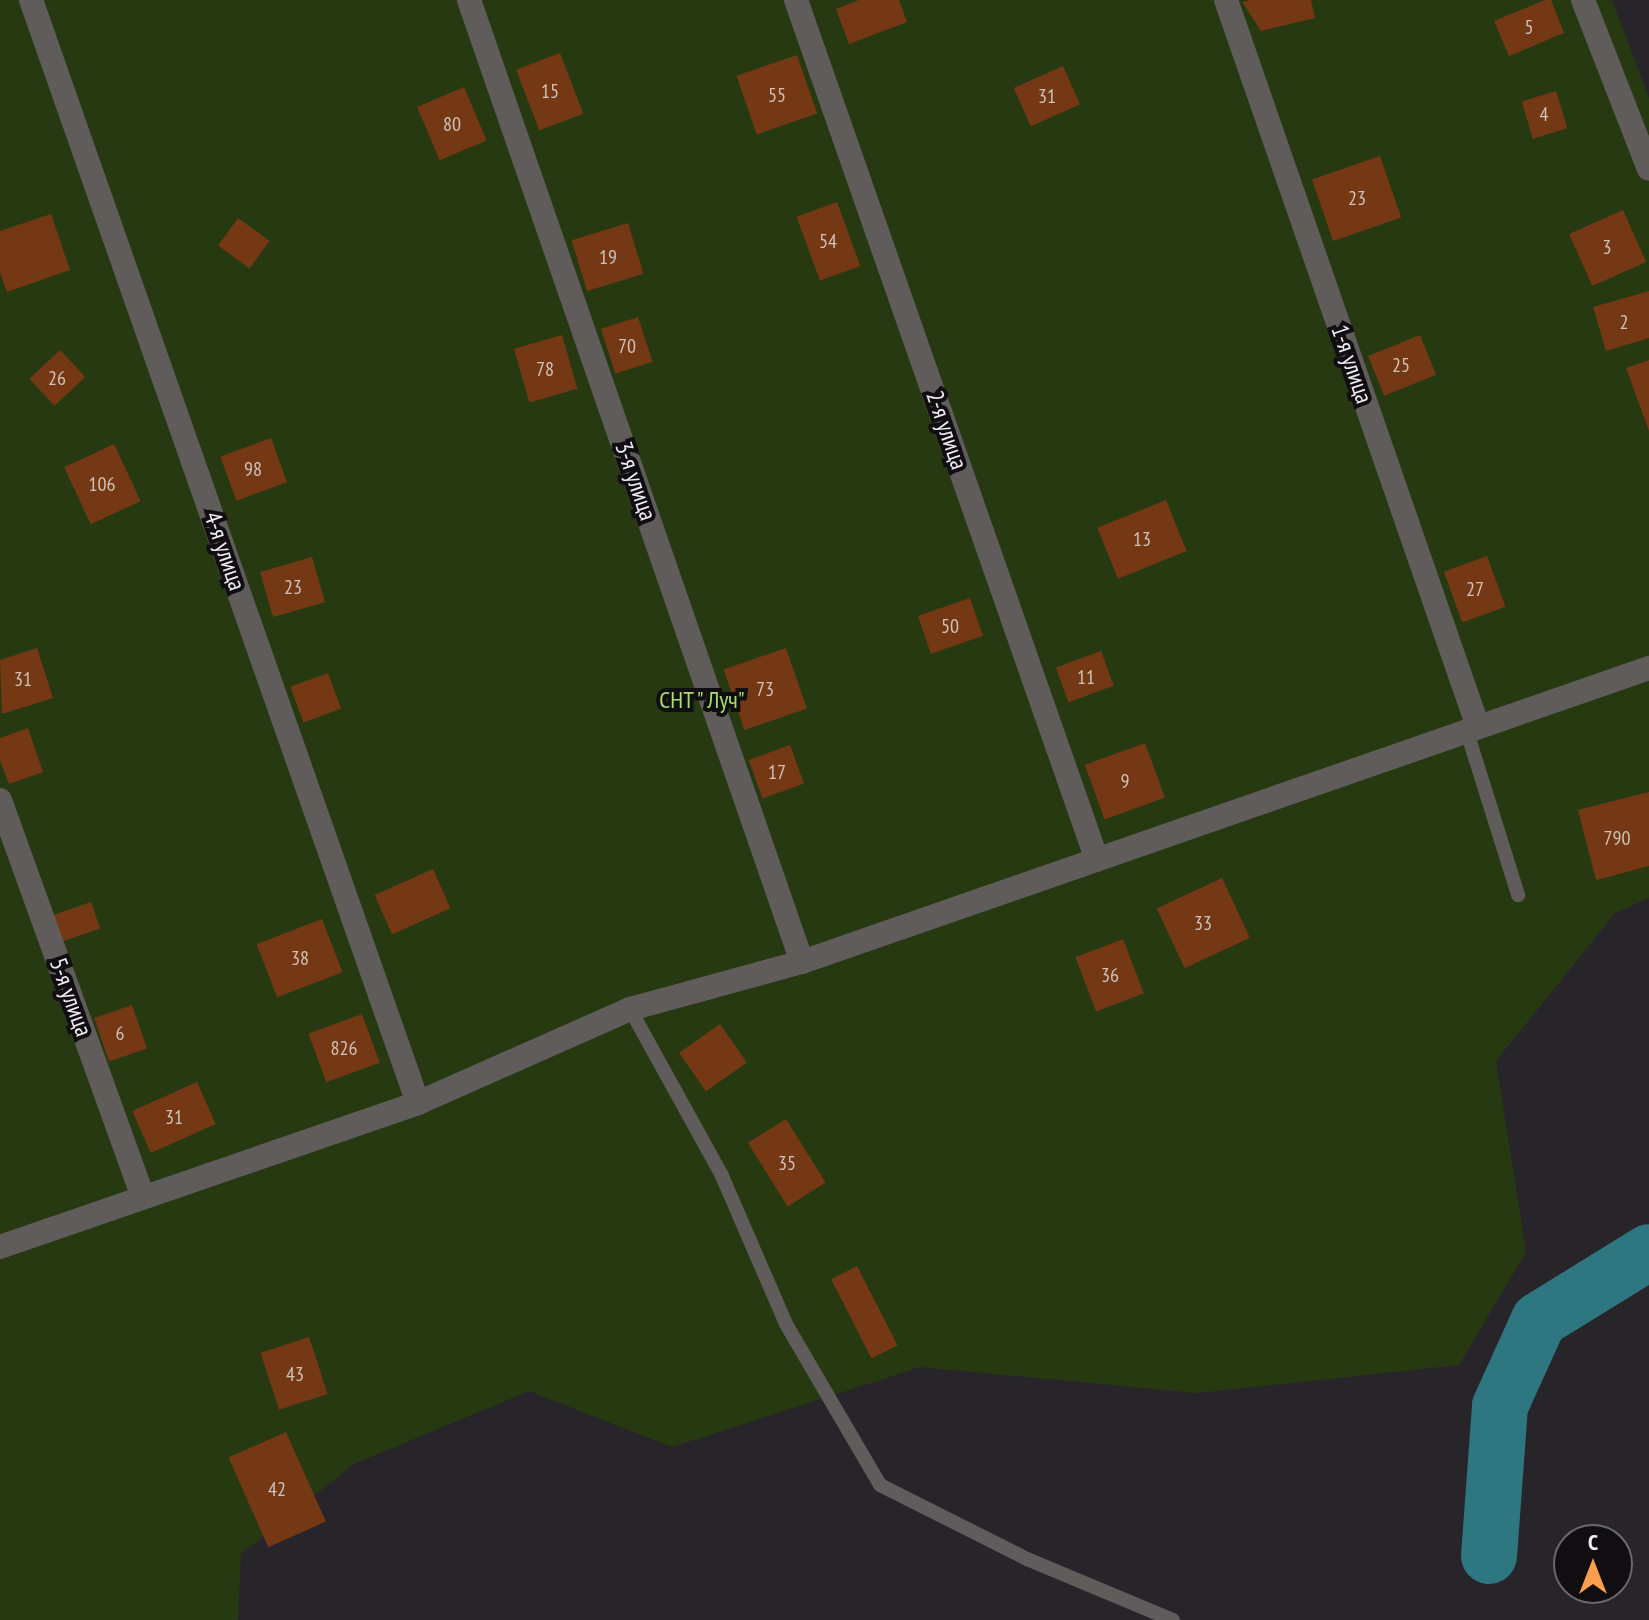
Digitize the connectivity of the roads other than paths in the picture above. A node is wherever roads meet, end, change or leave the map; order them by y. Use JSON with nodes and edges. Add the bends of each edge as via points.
{"nodes":[{"id":1,"x":31,"y":0,"type":"edge"},
{"id":2,"x":469,"y":0,"type":"edge"},
{"id":3,"x":796,"y":0,"type":"edge"},
{"id":4,"x":1226,"y":0,"type":"edge"},
{"id":5,"x":1583,"y":0,"type":"edge"},
{"id":6,"x":1649,"y":169,"type":"edge"},
{"id":7,"x":1649,"y":668,"type":"edge"},
{"id":8,"x":1472,"y":730,"type":"junction"},
{"id":9,"x":0,"y":800,"type":"edge"},
{"id":10,"x":1097,"y":860,"type":"junction"},
{"id":11,"x":1518,"y":895,"type":"dead end"},
{"id":12,"x":802,"y":962,"type":"junction"},
{"id":13,"x":630,"y":1009,"type":"junction"},
{"id":14,"x":418,"y":1103,"type":"junction"},
{"id":15,"x":142,"y":1195,"type":"junction"},
{"id":16,"x":0,"y":1247,"type":"edge"},
{"id":17,"x":1173,"y":1620,"type":"edge"}],
"edges":[{"from":1,"to":14,"type":"street","name":"4-я улица"},
{"from":2,"to":12,"type":"street","name":"3-я улица"},
{"from":3,"to":10,"type":"street","name":"2-я улица"},
{"from":4,"to":8,"type":"street","name":"1-я улица"},
{"from":5,"to":6,"type":"street"},
{"from":7,"to":8,"type":"street"},
{"from":8,"to":10,"type":"street"},
{"from":8,"to":11,"type":"lane"},
{"from":9,"to":15,"type":"street","name":"5-я улица"},
{"from":10,"to":12,"type":"street"},
{"from":12,"to":13,"type":"street"},
{"from":13,"to":14,"type":"street"},
{"from":13,"to":17,"type":"lane","via":[[722,1176],[786,1324],[880,1485],[1027,1559]]},
{"from":14,"to":15,"type":"street"},
{"from":15,"to":16,"type":"street"}]}
